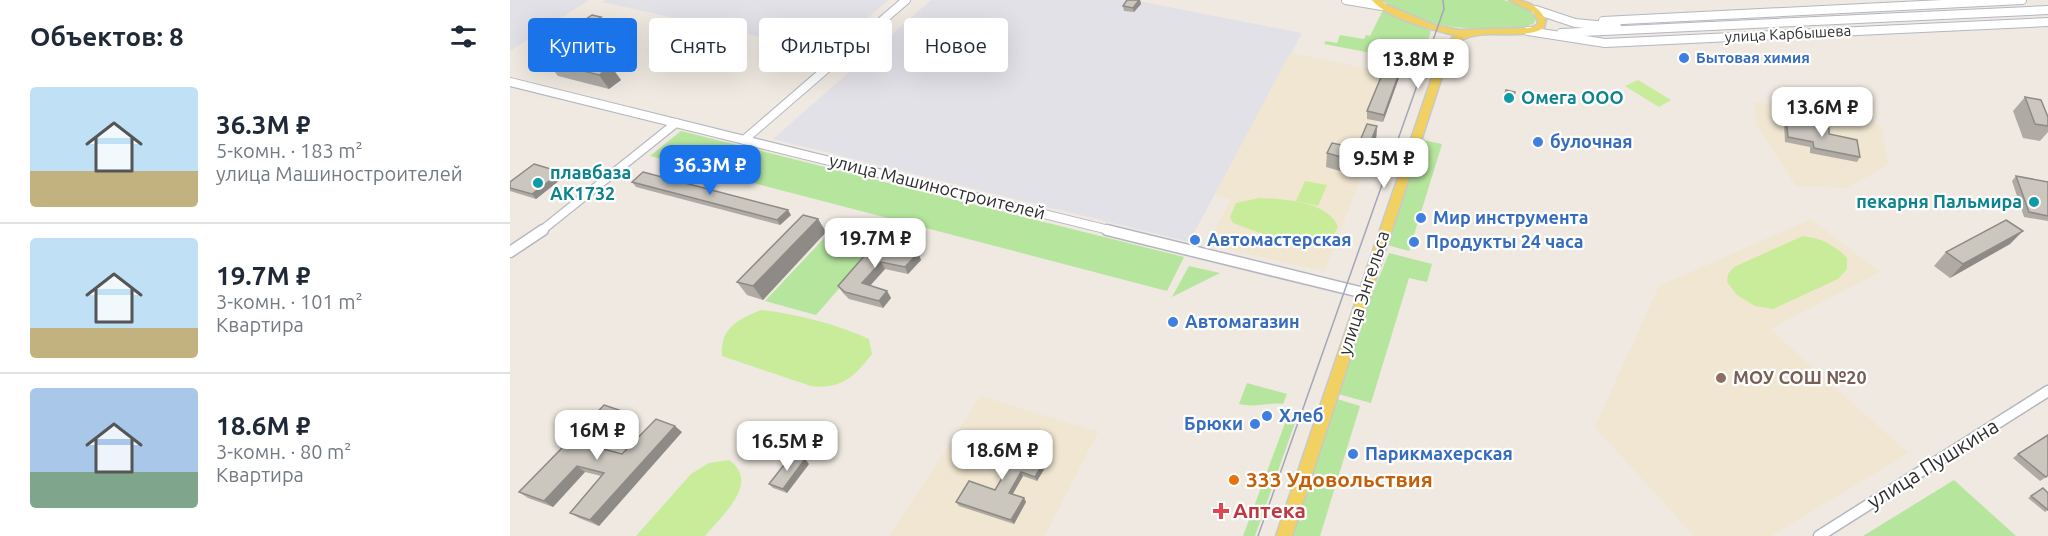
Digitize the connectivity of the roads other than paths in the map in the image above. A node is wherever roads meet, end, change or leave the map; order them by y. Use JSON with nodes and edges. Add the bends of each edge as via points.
{"nodes":[{"id":1,"x":906,"y":0,"type":"edge"},
{"id":2,"x":1346,"y":0,"type":"edge"},
{"id":3,"x":1513,"y":0,"type":"edge"},
{"id":4,"x":2022,"y":0,"type":"edge"},
{"id":5,"x":1377,"y":2,"type":"edge"},
{"id":6,"x":2048,"y":4,"type":"edge"},
{"id":7,"x":1536,"y":10,"type":"junction"},
{"id":8,"x":2048,"y":10,"type":"edge"},
{"id":9,"x":2048,"y":22,"type":"edge"},
{"id":10,"x":1431,"y":27,"type":"junction"},
{"id":11,"x":1530,"y":31,"type":"junction"},
{"id":12,"x":1473,"y":34,"type":"junction"},
{"id":13,"x":1446,"y":51,"type":"junction"},
{"id":14,"x":510,"y":82,"type":"edge"},
{"id":15,"x":676,"y":123,"type":"junction"},
{"id":16,"x":744,"y":140,"type":"junction"},
{"id":17,"x":510,"y":252,"type":"edge"},
{"id":18,"x":1364,"y":293,"type":"junction"},
{"id":19,"x":2048,"y":391,"type":"edge"},
{"id":20,"x":1284,"y":536,"type":"edge"},
{"id":21,"x":1819,"y":536,"type":"edge"}],
"edges":[{"from":1,"to":16,"type":"street"},
{"from":2,"to":5,"type":"street","name":"улица Карбышева"},
{"from":3,"to":7,"type":"main road","name":"улица Карбышева"},
{"from":4,"to":7,"type":"street","name":"улица Карбышева","via":[[1606,21]]},
{"from":5,"to":10,"type":"main road","name":"улица Карбышева"},
{"from":6,"to":7,"type":"street","name":"улица Карбышева","via":[[1617,27],[1575,23]]},
{"from":7,"to":11,"type":"main road","via":[[1542,20],[1540,26]]},
{"from":8,"to":11,"type":"street","name":"улица Карбышева","via":[[1598,33]]},
{"from":9,"to":11,"type":"street","name":"улица Карбышева","via":[[1605,43]]},
{"from":10,"to":12,"type":"main road","name":"улица Карбышева"},
{"from":10,"to":13,"type":"main road","via":[[1445,40]]},
{"from":11,"to":12,"type":"main road","name":"улица Карбышева"},
{"from":12,"to":13,"type":"main road","via":[[1456,39]]},
{"from":13,"to":18,"type":"main road","name":"улица Энгельса"},
{"from":14,"to":15,"type":"street","name":"улица Машиностроителей"},
{"from":15,"to":16,"type":"street","name":"улица Машиностроителей"},
{"from":15,"to":17,"type":"street"},
{"from":16,"to":18,"type":"street","name":"улица Машиностроителей"},
{"from":18,"to":20,"type":"main road","name":"улица Энгельса"},
{"from":19,"to":21,"type":"street","name":"улица Пушкина"}]}
